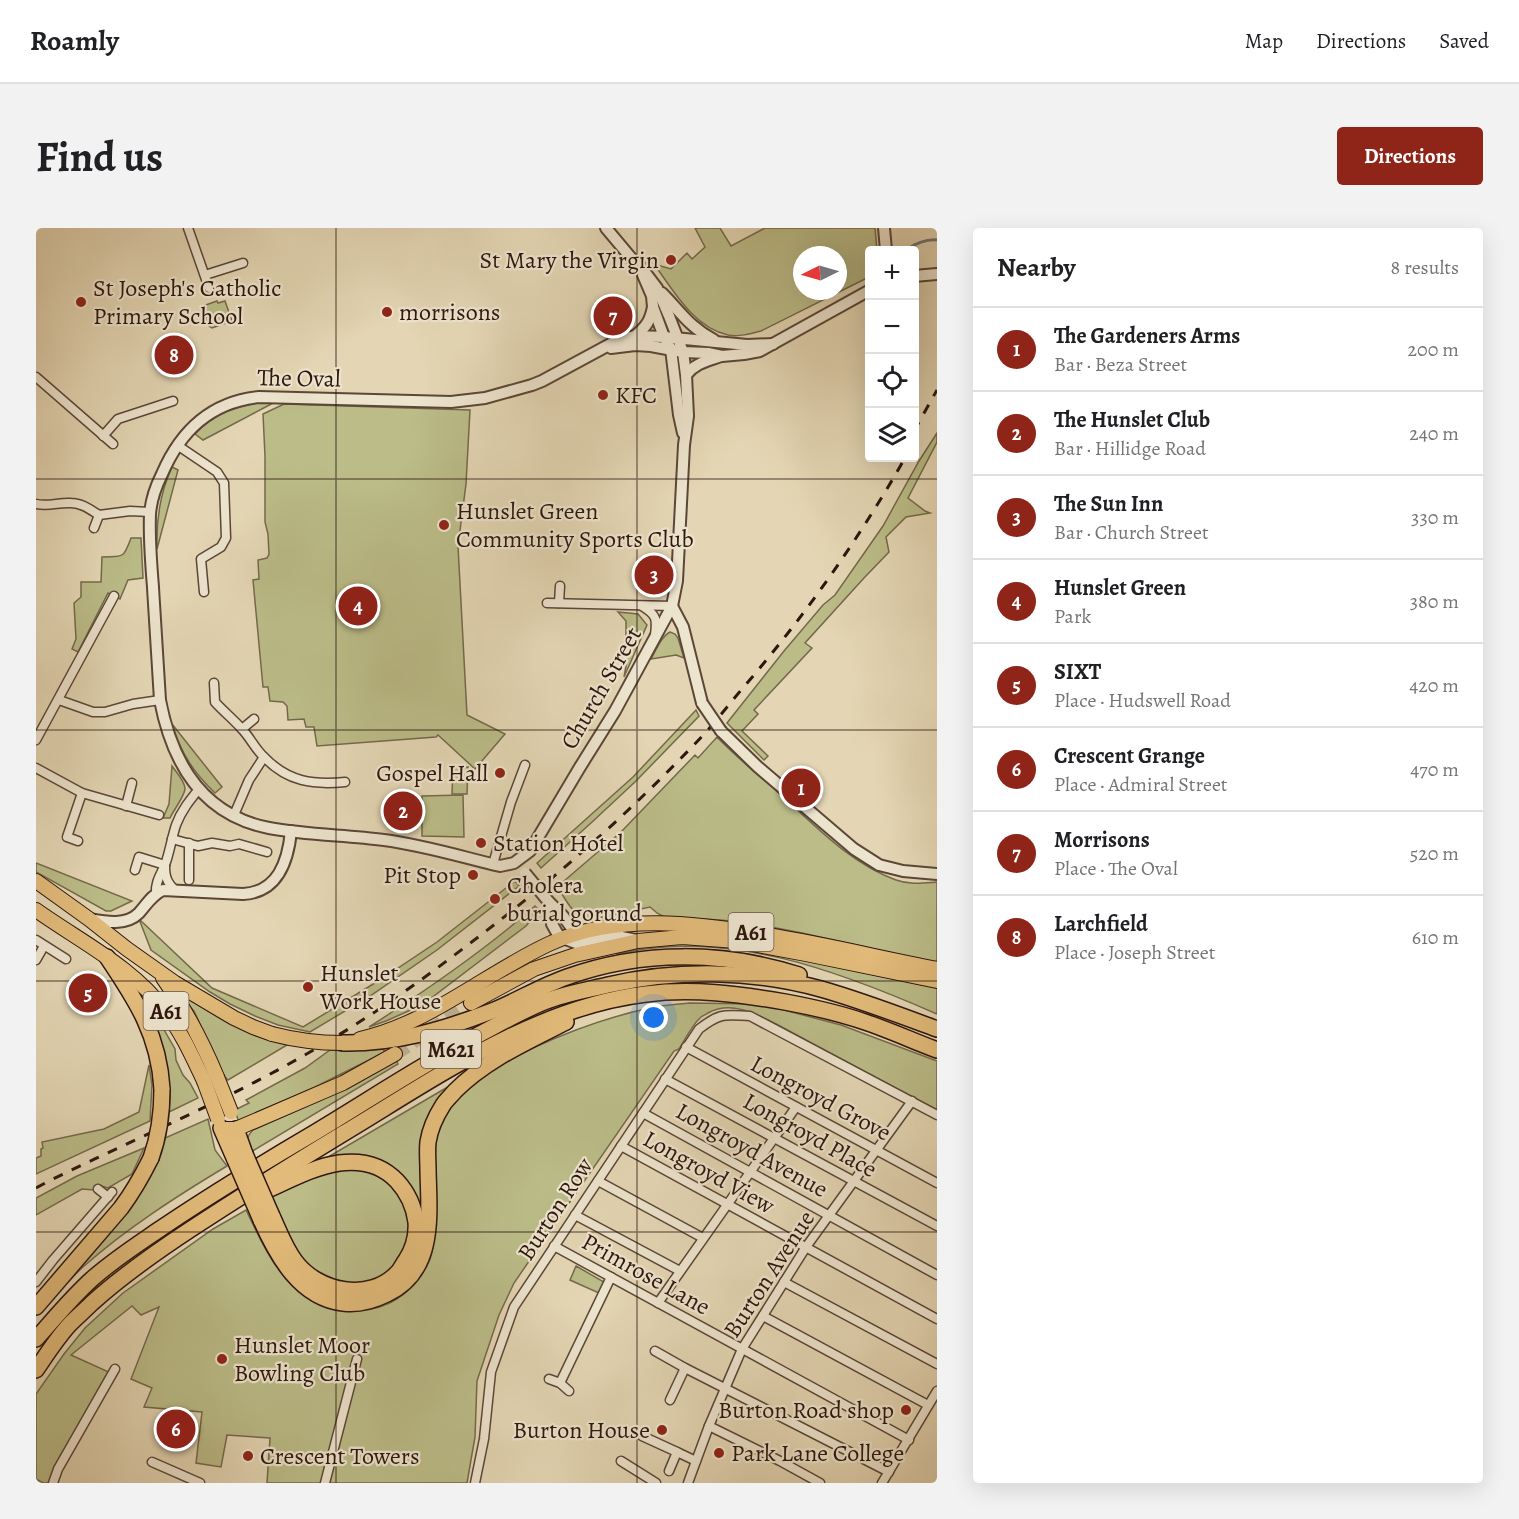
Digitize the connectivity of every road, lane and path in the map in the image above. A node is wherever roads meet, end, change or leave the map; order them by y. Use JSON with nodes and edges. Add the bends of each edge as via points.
{"nodes":[{"id":1,"x":188,"y":228,"type":"edge"},
{"id":2,"x":606,"y":228,"type":"edge"},
{"id":3,"x":884,"y":228,"type":"edge"},
{"id":4,"x":886,"y":246,"type":"edge"},
{"id":5,"x":243,"y":263,"type":"dead end"},
{"id":6,"x":637,"y":264,"type":"junction"},
{"id":7,"x":205,"y":274,"type":"junction"},
{"id":8,"x":937,"y":274,"type":"edge"},
{"id":9,"x":919,"y":276,"type":"edge"},
{"id":10,"x":209,"y":288,"type":"dead end"},
{"id":11,"x":657,"y":288,"type":"junction"},
{"id":12,"x":865,"y":293,"type":"edge"},
{"id":13,"x":653,"y":307,"type":"junction"},
{"id":14,"x":635,"y":336,"type":"junction"},
{"id":15,"x":664,"y":337,"type":"junction"},
{"id":16,"x":678,"y":338,"type":"junction"},
{"id":17,"x":718,"y":342,"type":"junction"},
{"id":18,"x":773,"y":344,"type":"junction"},
{"id":19,"x":604,"y":348,"type":"junction"},
{"id":20,"x":671,"y":350,"type":"junction"},
{"id":21,"x":683,"y":352,"type":"junction"},
{"id":22,"x":722,"y":356,"type":"junction"},
{"id":23,"x":686,"y":375,"type":"junction"},
{"id":24,"x":36,"y":377,"type":"edge"},
{"id":25,"x":173,"y":401,"type":"dead end"},
{"id":26,"x":104,"y":436,"type":"junction"},
{"id":27,"x":113,"y":444,"type":"dead end"},
{"id":28,"x":177,"y":445,"type":"junction"},
{"id":29,"x":684,"y":445,"type":"junction"},
{"id":30,"x":36,"y":504,"type":"edge"},
{"id":31,"x":150,"y":512,"type":"junction"},
{"id":32,"x":99,"y":515,"type":"junction"},
{"id":33,"x":94,"y":528,"type":"dead end"},
{"id":34,"x":560,"y":586,"type":"dead end"},
{"id":35,"x":204,"y":592,"type":"dead end"},
{"id":36,"x":114,"y":596,"type":"dead end"},
{"id":37,"x":547,"y":603,"type":"dead end"},
{"id":38,"x":559,"y":603,"type":"junction"},
{"id":39,"x":640,"y":605,"type":"junction"},
{"id":40,"x":672,"y":606,"type":"junction"},
{"id":41,"x":104,"y":616,"type":"junction"},
{"id":42,"x":114,"y":621,"type":"dead end"},
{"id":43,"x":655,"y":635,"type":"junction"},
{"id":44,"x":214,"y":683,"type":"dead end"},
{"id":45,"x":59,"y":700,"type":"junction"},
{"id":46,"x":160,"y":700,"type":"junction"},
{"id":47,"x":254,"y":719,"type":"dead end"},
{"id":48,"x":242,"y":729,"type":"junction"},
{"id":49,"x":37,"y":735,"type":"edge"},
{"id":50,"x":264,"y":758,"type":"junction"},
{"id":51,"x":525,"y":765,"type":"dead end"},
{"id":52,"x":36,"y":768,"type":"edge"},
{"id":53,"x":345,"y":782,"type":"dead end"},
{"id":54,"x":132,"y":783,"type":"dead end"},
{"id":55,"x":199,"y":789,"type":"junction"},
{"id":56,"x":82,"y":794,"type":"junction"},
{"id":57,"x":126,"y":806,"type":"junction"},
{"id":58,"x":159,"y":815,"type":"dead end"},
{"id":59,"x":234,"y":815,"type":"junction"},
{"id":60,"x":291,"y":831,"type":"junction"},
{"id":61,"x":172,"y":839,"type":"junction"},
{"id":62,"x":78,"y":841,"type":"dead end"},
{"id":63,"x":189,"y":843,"type":"junction"},
{"id":64,"x":267,"y":852,"type":"dead end"},
{"id":65,"x":514,"y":863,"type":"junction"},
{"id":66,"x":493,"y":864,"type":"junction"},
{"id":67,"x":165,"y":865,"type":"junction"},
{"id":68,"x":135,"y":870,"type":"dead end"},
{"id":69,"x":937,"y":874,"type":"edge"},
{"id":70,"x":189,"y":880,"type":"dead end"},
{"id":71,"x":36,"y":881,"type":"edge"},
{"id":72,"x":176,"y":891,"type":"junction"},
{"id":73,"x":156,"y":893,"type":"junction"},
{"id":74,"x":36,"y":910,"type":"edge"},
{"id":75,"x":89,"y":919,"type":"junction"},
{"id":76,"x":572,"y":939,"type":"junction"},
{"id":77,"x":36,"y":940,"type":"edge"},
{"id":78,"x":638,"y":941,"type":"junction"},
{"id":79,"x":44,"y":946,"type":"junction"},
{"id":80,"x":107,"y":957,"type":"junction"},
{"id":81,"x":564,"y":958,"type":"junction"},
{"id":82,"x":66,"y":959,"type":"dead end"},
{"id":83,"x":36,"y":960,"type":"edge"},
{"id":84,"x":154,"y":967,"type":"junction"},
{"id":85,"x":937,"y":969,"type":"edge"},
{"id":86,"x":937,"y":981,"type":"edge"},
{"id":87,"x":603,"y":1002,"type":"junction"},
{"id":88,"x":471,"y":1003,"type":"tunnel mouth"},
{"id":89,"x":937,"y":1028,"type":"edge"},
{"id":90,"x":342,"y":1044,"type":"junction"},
{"id":91,"x":686,"y":1047,"type":"junction"},
{"id":92,"x":937,"y":1050,"type":"edge"},
{"id":93,"x":395,"y":1054,"type":"tunnel mouth"},
{"id":94,"x":665,"y":1078,"type":"junction"},
{"id":95,"x":211,"y":1079,"type":"junction"},
{"id":96,"x":912,"y":1101,"type":"junction"},
{"id":97,"x":796,"y":1107,"type":"junction"},
{"id":98,"x":643,"y":1113,"type":"junction"},
{"id":99,"x":937,"y":1115,"type":"edge"},
{"id":100,"x":225,"y":1125,"type":"junction"},
{"id":101,"x":774,"y":1138,"type":"junction"},
{"id":102,"x":621,"y":1146,"type":"junction"},
{"id":103,"x":876,"y":1150,"type":"junction"},
{"id":104,"x":751,"y":1172,"type":"junction"},
{"id":105,"x":598,"y":1181,"type":"junction"},
{"id":106,"x":854,"y":1181,"type":"junction"},
{"id":107,"x":937,"y":1183,"type":"edge"},
{"id":108,"x":98,"y":1189,"type":"dead end"},
{"id":109,"x":727,"y":1204,"type":"junction"},
{"id":110,"x":830,"y":1214,"type":"junction"},
{"id":111,"x":575,"y":1215,"type":"junction"},
{"id":112,"x":266,"y":1218,"type":"junction"},
{"id":113,"x":937,"y":1226,"type":"edge"},
{"id":114,"x":193,"y":1227,"type":"junction"},
{"id":115,"x":703,"y":1238,"type":"junction"},
{"id":116,"x":554,"y":1246,"type":"junction"},
{"id":117,"x":806,"y":1248,"type":"junction"},
{"id":118,"x":680,"y":1271,"type":"junction"},
{"id":119,"x":937,"y":1275,"type":"edge"},
{"id":120,"x":611,"y":1277,"type":"junction"},
{"id":121,"x":36,"y":1282,"type":"edge"},
{"id":122,"x":784,"y":1282,"type":"junction"},
{"id":123,"x":658,"y":1303,"type":"junction"},
{"id":124,"x":36,"y":1307,"type":"edge"},
{"id":125,"x":763,"y":1316,"type":"junction"},
{"id":126,"x":937,"y":1319,"type":"edge"},
{"id":127,"x":36,"y":1339,"type":"edge"},
{"id":128,"x":742,"y":1349,"type":"junction"},
{"id":129,"x":655,"y":1351,"type":"dead end"},
{"id":130,"x":357,"y":1359,"type":"dead end"},
{"id":131,"x":937,"y":1364,"type":"edge"},
{"id":132,"x":685,"y":1368,"type":"junction"},
{"id":133,"x":115,"y":1369,"type":"dead end"},
{"id":134,"x":36,"y":1370,"type":"edge"},
{"id":135,"x":549,"y":1379,"type":"dead end"},
{"id":136,"x":560,"y":1383,"type":"junction"},
{"id":137,"x":725,"y":1388,"type":"junction"},
{"id":138,"x":568,"y":1391,"type":"dead end"},
{"id":139,"x":937,"y":1391,"type":"edge"},
{"id":140,"x":670,"y":1400,"type":"dead end"},
{"id":141,"x":928,"y":1406,"type":"junction"},
{"id":142,"x":709,"y":1426,"type":"junction"},
{"id":143,"x":642,"y":1436,"type":"dead end"},
{"id":144,"x":909,"y":1440,"type":"junction"},
{"id":145,"x":677,"y":1452,"type":"junction"},
{"id":146,"x":621,"y":1461,"type":"dead end"},
{"id":147,"x":696,"y":1461,"type":"junction"},
{"id":148,"x":152,"y":1462,"type":"dead end"},
{"id":149,"x":669,"y":1471,"type":"dead end"},
{"id":150,"x":889,"y":1472,"type":"junction"},
{"id":151,"x":53,"y":1483,"type":"edge"},
{"id":152,"x":200,"y":1483,"type":"edge"},
{"id":153,"x":325,"y":1483,"type":"edge"},
{"id":154,"x":475,"y":1483,"type":"edge"},
{"id":155,"x":656,"y":1483,"type":"edge"},
{"id":156,"x":688,"y":1483,"type":"edge"},
{"id":157,"x":820,"y":1483,"type":"edge"},
{"id":158,"x":882,"y":1483,"type":"edge"}],
"edges":[{"from":1,"to":7,"type":"street"},
{"from":2,"to":6,"type":"street","name":"Church Street"},
{"from":3,"to":4,"type":"street"},
{"from":5,"to":7,"type":"street"},
{"from":6,"to":11,"type":"street","name":"Church Street"},
{"from":6,"to":13,"type":"street","name":"Church Street"},
{"from":7,"to":10,"type":"street"},
{"from":8,"to":9,"type":"street"},
{"from":11,"to":16,"type":"street","name":"Church Street"},
{"from":11,"to":17,"type":"street","via":[[688,322]]},
{"from":12,"to":18,"type":"street"},
{"from":13,"to":14,"type":"street","via":[[650,321]]},
{"from":13,"to":15,"type":"street","name":"Church Street"},
{"from":14,"to":15,"type":"street","name":"The Oval"},
{"from":14,"to":19,"type":"street","name":"The Oval"},
{"from":15,"to":16,"type":"street","name":"The Oval"},
{"from":15,"to":20,"type":"street","name":"Church Street"},
{"from":16,"to":17,"type":"street","name":"The Oval"},
{"from":16,"to":21,"type":"street","name":"Church Street"},
{"from":17,"to":18,"type":"street","name":"The Oval"},
{"from":18,"to":22,"type":"street","via":[[760,351]]},
{"from":19,"to":20,"type":"street","name":"The Oval","via":[[635,345]]},
{"from":19,"to":28,"type":"street","name":"The Oval","via":[[543,381],[461,401],[245,398],[200,419]]},
{"from":20,"to":21,"type":"street","name":"The Oval"},
{"from":20,"to":29,"type":"street","name":"Church Street"},
{"from":21,"to":22,"type":"street","name":"The Oval"},
{"from":21,"to":23,"type":"street","name":"Church Street"},
{"from":22,"to":23,"type":"street","via":[[700,363]]},
{"from":23,"to":29,"type":"street","name":"Church Street"},
{"from":24,"to":26,"type":"street"},
{"from":25,"to":26,"type":"street","via":[[118,419]]},
{"from":26,"to":27,"type":"street"},
{"from":28,"to":31,"type":"street","name":"The Oval","via":[[159,480]]},
{"from":28,"to":35,"type":"street","via":[[217,472],[224,483],[226,538],[221,547],[201,559]]},
{"from":29,"to":40,"type":"street","name":"Church Street","via":[[677,581]]},
{"from":30,"to":32,"type":"street","via":[[71,502]]},
{"from":31,"to":32,"type":"street"},
{"from":31,"to":46,"type":"street","name":"The Oval"},
{"from":32,"to":33,"type":"street"},
{"from":34,"to":38,"type":"street"},
{"from":36,"to":41,"type":"street"},
{"from":37,"to":38,"type":"street"},
{"from":38,"to":39,"type":"street"},
{"from":39,"to":40,"type":"street"},
{"from":39,"to":43,"type":"street","via":[[654,616]]},
{"from":40,"to":43,"type":"street","name":"Church Street"},
{"from":40,"to":69,"type":"street","bridge":true,"via":[[683,627],[702,703],[721,731],[870,860],[903,871]]},
{"from":41,"to":42,"type":"street"},
{"from":41,"to":45,"type":"street"},
{"from":43,"to":65,"type":"street","name":"Church Street","via":[[615,711],[530,851]]},
{"from":44,"to":48,"type":"street","via":[[214,702]]},
{"from":45,"to":46,"type":"street","via":[[93,712]]},
{"from":45,"to":49,"type":"street"},
{"from":46,"to":55,"type":"street","name":"The Oval","via":[[174,749]]},
{"from":47,"to":48,"type":"street"},
{"from":48,"to":50,"type":"street"},
{"from":50,"to":53,"type":"street","via":[[296,779]]},
{"from":50,"to":59,"type":"street","via":[[249,780]]},
{"from":51,"to":66,"type":"street"},
{"from":52,"to":56,"type":"street"},
{"from":54,"to":57,"type":"street"},
{"from":55,"to":59,"type":"street","name":"The Oval"},
{"from":55,"to":61,"type":"street","via":[[183,810]]},
{"from":56,"to":57,"type":"street"},
{"from":56,"to":62,"type":"street","via":[[67,837]]},
{"from":57,"to":58,"type":"street"},
{"from":59,"to":60,"type":"street","name":"The Oval"},
{"from":60,"to":66,"type":"street","name":"The Oval","via":[[385,840]]},
{"from":60,"to":72,"type":"street","via":[[282,870],[263,890],[243,894]]},
{"from":61,"to":63,"type":"street"},
{"from":61,"to":67,"type":"street"},
{"from":63,"to":64,"type":"street","via":[[239,844]]},
{"from":63,"to":70,"type":"street"},
{"from":65,"to":66,"type":"street","name":"The Oval"},
{"from":65,"to":76,"type":"street","bridge":true,"via":[[549,902],[557,933]]},
{"from":67,"to":68,"type":"street","via":[[139,857]]},
{"from":67,"to":72,"type":"street","via":[[165,877]]},
{"from":67,"to":73,"type":"street"},
{"from":71,"to":75,"type":"highway","number":"A61"},
{"from":72,"to":73,"type":"street"},
{"from":73,"to":75,"type":"street","via":[[129,920]]},
{"from":74,"to":80,"type":"highway","number":"A61"},
{"from":75,"to":84,"type":"highway","number":"A61"},
{"from":76,"to":78,"type":"street","via":[[612,935]]},
{"from":76,"to":81,"type":"street","via":[[571,951]]},
{"from":76,"to":85,"type":"highway","number":"A61","via":[[592,929],[642,923],[721,927]]},
{"from":76,"to":90,"type":"highway","number":"A61","via":[[551,943],[406,1023]]},
{"from":77,"to":79,"type":"street"},
{"from":78,"to":81,"type":"highway","number":"A61"},
{"from":78,"to":86,"type":"highway","number":"A61","via":[[682,937],[736,941]]},
{"from":79,"to":82,"type":"street"},
{"from":79,"to":83,"type":"street"},
{"from":80,"to":95,"type":"highway","number":"A61","via":[[155,998]]},
{"from":80,"to":124,"type":"highway","bridge":true,"via":[[134,999],[157,1053],[162,1106],[156,1145],[126,1201]]},
{"from":81,"to":88,"type":"highway","number":"A61","via":[[534,969]]},
{"from":84,"to":90,"type":"highway","number":"A61","bridge":true,"via":[[253,1027],[293,1040]]},
{"from":84,"to":95,"type":"highway","number":"A61","via":[[188,1014],[204,1045]]},
{"from":87,"to":92,"type":"highway","number":"M621","via":[[649,993],[754,996],[863,1021]]},
{"from":87,"to":112,"type":"highway","via":[[488,1063],[444,1103],[431,1128],[428,1144],[427,1240],[419,1264],[394,1290],[372,1301],[352,1304],[321,1297],[294,1276],[281,1259]]},
{"from":87,"to":114,"type":"highway","number":"M621","via":[[542,1022],[456,1066]]},
{"from":89,"to":90,"type":"highway","via":[[866,996],[782,970],[738,960],[667,957],[620,962],[567,977],[493,1010],[425,1034]]},
{"from":89,"to":127,"type":"highway","number":"M621","via":[[819,989],[745,975],[632,980],[546,1002],[441,1054],[185,1212],[93,1278]]},
{"from":91,"to":94,"type":"street","name":"Burton Row"},
{"from":91,"to":96,"type":"street","name":"Burton Row","via":[[710,1020],[722,1015],[750,1016]]},
{"from":91,"to":97,"type":"street","name":"Longroyd Grove"},
{"from":93,"to":100,"type":"highway","via":[[343,1083]]},
{"from":94,"to":98,"type":"street","name":"Burton Row"},
{"from":94,"to":101,"type":"street","name":"Longroyd Place"},
{"from":95,"to":100,"type":"highway","number":"A61","bridge":true},
{"from":95,"to":100,"type":"highway","number":"A61","bridge":true,"via":[[231,1112]]},
{"from":96,"to":99,"type":"street"},
{"from":96,"to":103,"type":"street","name":"Burton Avenue"},
{"from":97,"to":101,"type":"street"},
{"from":97,"to":103,"type":"street","name":"Longroyd Grove"},
{"from":98,"to":102,"type":"street","name":"Burton Row"},
{"from":98,"to":104,"type":"street","name":"Longroyd Avenue"},
{"from":100,"to":112,"type":"highway","bridge":true},
{"from":101,"to":104,"type":"street"},
{"from":101,"to":106,"type":"street","name":"Longroyd Place"},
{"from":102,"to":105,"type":"street","name":"Burton Row"},
{"from":102,"to":109,"type":"street","name":"Longroyd View"},
{"from":103,"to":106,"type":"street","name":"Burton Avenue"},
{"from":103,"to":107,"type":"street","name":"Longroyd Grove"},
{"from":104,"to":109,"type":"street"},
{"from":104,"to":110,"type":"street","name":"Longroyd Avenue"},
{"from":105,"to":111,"type":"street","name":"Burton Row"},
{"from":105,"to":115,"type":"street"},
{"from":106,"to":110,"type":"street","name":"Burton Avenue"},
{"from":106,"to":113,"type":"street","name":"Longroyd Place"},
{"from":108,"to":121,"type":"street","via":[[110,1195]]},
{"from":109,"to":115,"type":"street"},
{"from":109,"to":117,"type":"street","name":"Longroyd View"},
{"from":110,"to":117,"type":"street","name":"Burton Avenue"},
{"from":110,"to":119,"type":"street","name":"Longroyd Avenue"},
{"from":111,"to":116,"type":"street","name":"Burton Row"},
{"from":111,"to":118,"type":"street"},
{"from":112,"to":114,"type":"highway","via":[[304,1271],[315,1280],[342,1290],[366,1290],[398,1272],[412,1251],[417,1230],[411,1200],[403,1187],[380,1168],[354,1162],[302,1174]]},
{"from":114,"to":134,"type":"highway","number":"M621","via":[[112,1285],[70,1324]]},
{"from":115,"to":118,"type":"street"},
{"from":116,"to":120,"type":"street","name":"Primrose Lane"},
{"from":116,"to":154,"type":"street","name":"Burton Row","via":[[514,1307],[491,1372]]},
{"from":117,"to":122,"type":"street","name":"Burton Avenue"},
{"from":117,"to":126,"type":"street","name":"Longroyd View"},
{"from":118,"to":123,"type":"street"},
{"from":120,"to":123,"type":"street","name":"Primrose Lane"},
{"from":120,"to":136,"type":"street"},
{"from":122,"to":125,"type":"street","name":"Burton Avenue"},
{"from":122,"to":131,"type":"street"},
{"from":123,"to":128,"type":"street","name":"Primrose Lane"},
{"from":125,"to":128,"type":"street","name":"Burton Avenue"},
{"from":125,"to":141,"type":"street"},
{"from":128,"to":137,"type":"street","name":"Burton Avenue"},
{"from":128,"to":144,"type":"street","name":"Primrose Lane"},
{"from":129,"to":132,"type":"street"},
{"from":130,"to":153,"type":"street"},
{"from":132,"to":137,"type":"street"},
{"from":132,"to":140,"type":"street"},
{"from":133,"to":151,"type":"street","via":[[57,1469]]},
{"from":135,"to":136,"type":"street"},
{"from":136,"to":138,"type":"street"},
{"from":137,"to":142,"type":"street","name":"Burton Avenue"},
{"from":137,"to":150,"type":"street"},
{"from":139,"to":141,"type":"street"},
{"from":141,"to":144,"type":"street"},
{"from":142,"to":147,"type":"street","name":"Burton Avenue"},
{"from":142,"to":157,"type":"street"},
{"from":143,"to":145,"type":"street"},
{"from":144,"to":150,"type":"street"},
{"from":145,"to":147,"type":"street"},
{"from":145,"to":149,"type":"street"},
{"from":146,"to":155,"type":"street"},
{"from":147,"to":156,"type":"street","name":"Burton Avenue"},
{"from":148,"to":152,"type":"street"},
{"from":150,"to":158,"type":"street"}]}
